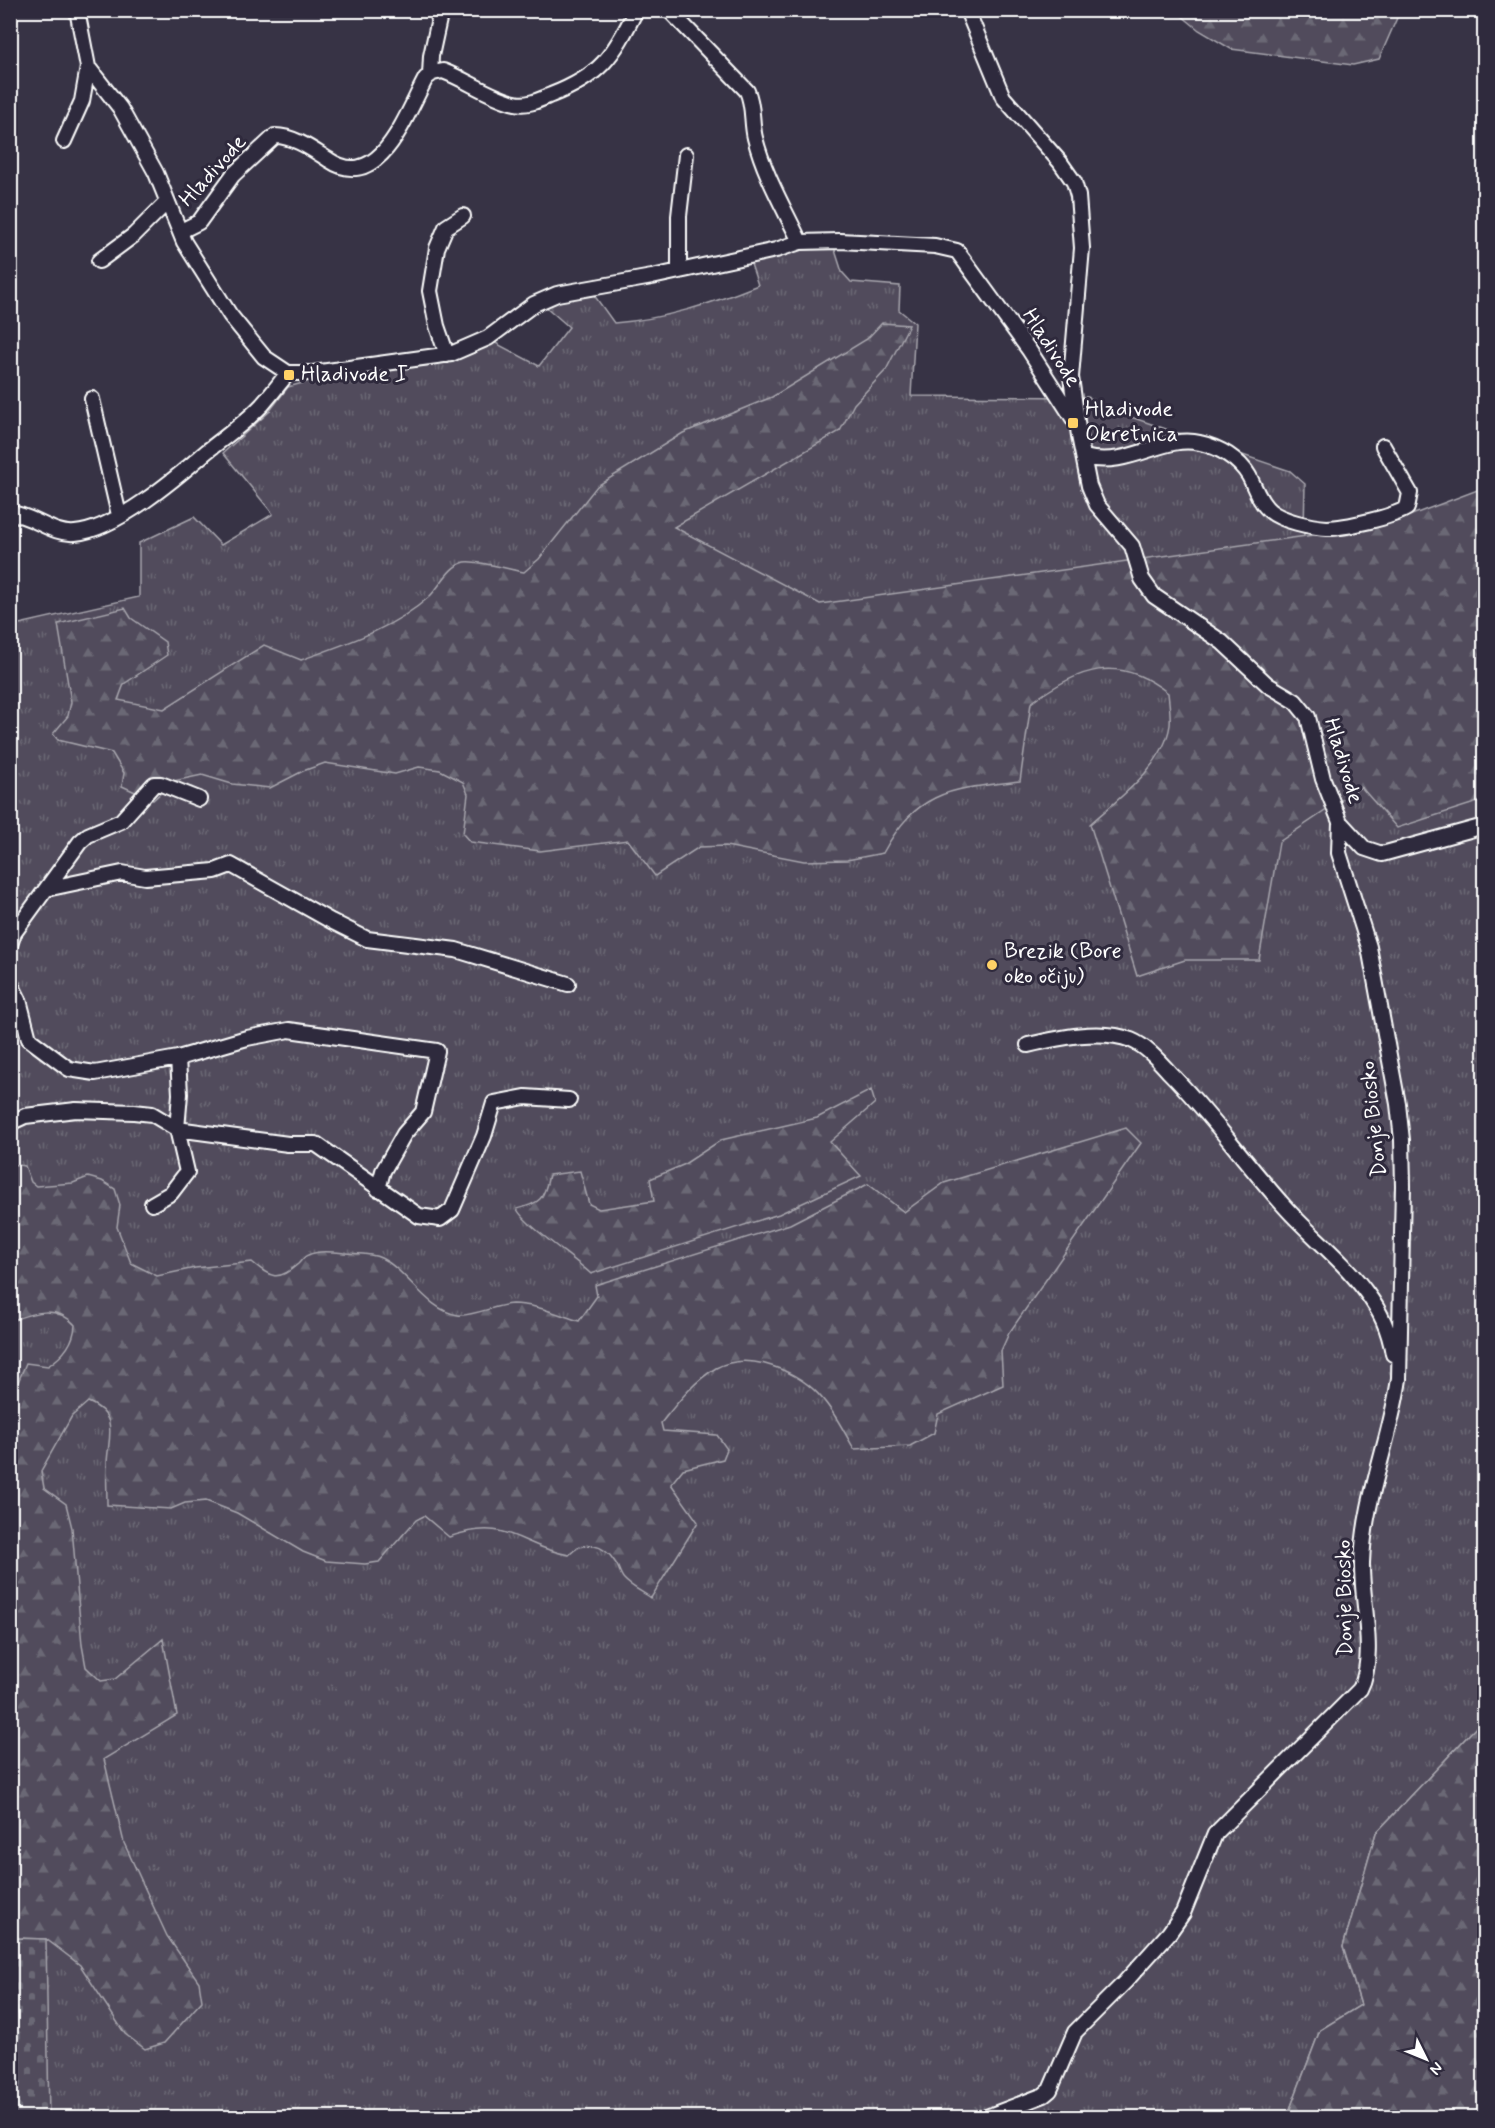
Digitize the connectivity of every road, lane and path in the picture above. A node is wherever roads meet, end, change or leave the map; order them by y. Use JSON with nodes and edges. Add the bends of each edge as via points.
{"nodes":[{"id":1,"x":77,"y":10,"type":"edge"},
{"id":2,"x":441,"y":10,"type":"edge"},
{"id":3,"x":636,"y":10,"type":"edge"},
{"id":4,"x":669,"y":10,"type":"edge"},
{"id":5,"x":967,"y":10,"type":"edge"},
{"id":6,"x":88,"y":67,"type":"junction"},
{"id":7,"x":430,"y":75,"type":"junction"},
{"id":8,"x":64,"y":141,"type":"dead end"},
{"id":9,"x":686,"y":155,"type":"dead end"},
{"id":10,"x":167,"y":202,"type":"junction"},
{"id":11,"x":463,"y":216,"type":"dead end"},
{"id":12,"x":181,"y":231,"type":"junction"},
{"id":13,"x":800,"y":242,"type":"junction"},
{"id":14,"x":99,"y":261,"type":"dead end"},
{"id":15,"x":679,"y":271,"type":"junction"},
{"id":16,"x":447,"y":355,"type":"junction"},
{"id":17,"x":288,"y":373,"type":"junction"},
{"id":18,"x":92,"y":399,"type":"dead end"},
{"id":19,"x":1076,"y":423,"type":"junction"},
{"id":20,"x":1383,"y":446,"type":"dead end"},
{"id":21,"x":1084,"y":457,"type":"junction"},
{"id":22,"x":10,"y":513,"type":"edge"},
{"id":23,"x":121,"y":514,"type":"junction"},
{"id":24,"x":199,"y":799,"type":"dead end"},
{"id":25,"x":1340,"y":822,"type":"junction"},
{"id":26,"x":1485,"y":826,"type":"edge"},
{"id":27,"x":46,"y":889,"type":"junction"},
{"id":28,"x":10,"y":945,"type":"edge"},
{"id":29,"x":10,"y":982,"type":"edge"},
{"id":30,"x":568,"y":984,"type":"dead end"},
{"id":31,"x":1028,"y":1044,"type":"dead end"},
{"id":32,"x":178,"y":1058,"type":"junction"},
{"id":33,"x":569,"y":1100,"type":"dead end"},
{"id":34,"x":10,"y":1123,"type":"edge"},
{"id":35,"x":177,"y":1129,"type":"junction"},
{"id":36,"x":378,"y":1188,"type":"junction"},
{"id":37,"x":152,"y":1204,"type":"dead end"},
{"id":38,"x":1399,"y":1379,"type":"junction"},
{"id":39,"x":984,"y":2118,"type":"edge"}],
"edges":[{"from":1,"to":6,"type":"street","name":"Hladivode"},
{"from":2,"to":7,"type":"street"},
{"from":3,"to":7,"type":"street","via":[[616,51],[603,66],[567,89],[529,104],[511,102],[443,71]]},
{"from":4,"to":13,"type":"street","via":[[747,91],[752,101],[754,136]]},
{"from":5,"to":19,"type":"street","via":[[1003,97],[1060,162],[1074,182],[1078,196],[1082,248],[1071,377]]},
{"from":6,"to":8,"type":"street","via":[[82,101]]},
{"from":6,"to":10,"type":"street","name":"Hladivode","via":[[120,108],[156,173]]},
{"from":7,"to":12,"type":"street","name":"Hladivode","via":[[388,148],[372,163],[348,169],[286,136],[275,136],[233,176],[199,222]]},
{"from":9,"to":15,"type":"street","via":[[679,216]]},
{"from":10,"to":12,"type":"street","name":"Hladivode"},
{"from":10,"to":14,"type":"street","via":[[134,235]]},
{"from":11,"to":16,"type":"street","via":[[446,227],[437,248],[430,291]]},
{"from":12,"to":17,"type":"street","name":"Hladivode","via":[[230,315],[264,357]]},
{"from":13,"to":15,"type":"street","name":"Hladivode"},
{"from":13,"to":19,"type":"street","name":"Hladivode","via":[[935,246],[957,251],[1035,358]]},
{"from":15,"to":16,"type":"street","name":"Hladivode","via":[[557,294],[534,304],[488,338]]},
{"from":16,"to":17,"type":"street","name":"Hladivode"},
{"from":17,"to":23,"type":"street","via":[[241,424],[171,482]]},
{"from":18,"to":23,"type":"street"},
{"from":19,"to":21,"type":"street","name":"Hladivode"},
{"from":20,"to":21,"type":"street","via":[[1410,493],[1407,508],[1326,528],[1270,512],[1238,462],[1202,443],[1179,442],[1117,461]]},
{"from":21,"to":25,"type":"street","name":"Hladivode","via":[[1097,505],[1132,546],[1146,589],[1222,642],[1264,681],[1303,709]]},
{"from":22,"to":23,"type":"street","via":[[73,534],[92,530]]},
{"from":24,"to":27,"type":"street","via":[[154,784],[120,821],[80,842]]},
{"from":25,"to":26,"type":"street","via":[[1364,848],[1382,854]]},
{"from":25,"to":38,"type":"street","name":"Donje Biosko","via":[[1339,853],[1369,947],[1402,1140]]},
{"from":27,"to":28,"type":"street","via":[[14,933]]},
{"from":27,"to":30,"type":"street","via":[[122,873],[145,877],[215,871],[231,865],[367,939],[456,950]]},
{"from":29,"to":32,"type":"street","via":[[29,1039],[69,1069],[94,1073]]},
{"from":31,"to":38,"type":"street","via":[[1072,1035],[1098,1035],[1131,1040],[1154,1056],[1215,1120],[1284,1206],[1365,1290],[1386,1325]]},
{"from":32,"to":35,"type":"street"},
{"from":32,"to":36,"type":"street","via":[[289,1030],[437,1051],[423,1112],[404,1134],[383,1170]]},
{"from":33,"to":36,"type":"street","via":[[525,1097],[494,1103],[484,1136],[447,1216],[419,1216]]},
{"from":34,"to":35,"type":"street","via":[[25,1116],[76,1110],[152,1114]]},
{"from":35,"to":36,"type":"street","via":[[288,1144],[316,1144]]},
{"from":35,"to":37,"type":"street","via":[[187,1172],[171,1193]]},
{"from":38,"to":39,"type":"street","name":"Donje Biosko","via":[[1393,1418],[1378,1460],[1363,1547],[1368,1675],[1360,1689],[1215,1834],[1183,1913],[1125,1982],[1075,2032],[1050,2090]]}]}
